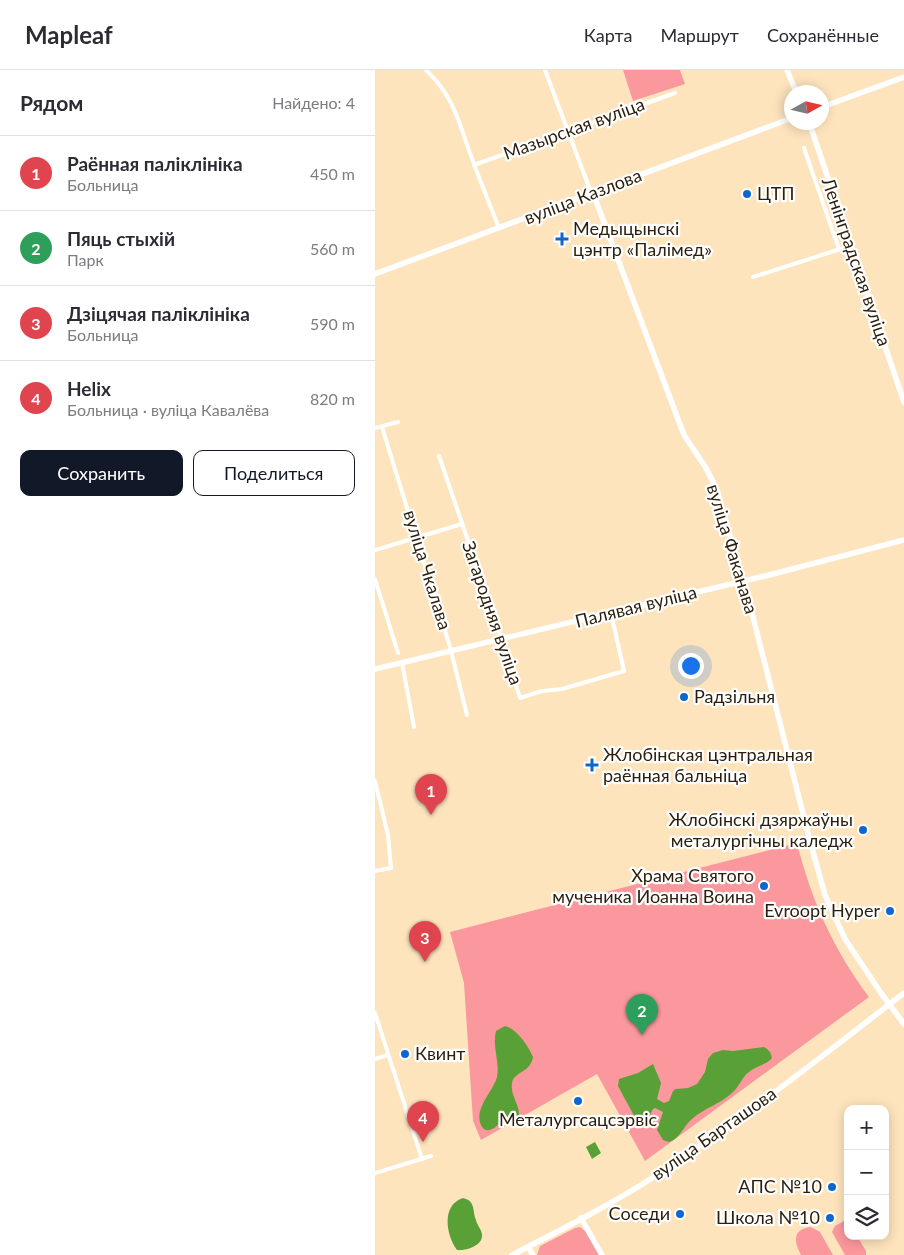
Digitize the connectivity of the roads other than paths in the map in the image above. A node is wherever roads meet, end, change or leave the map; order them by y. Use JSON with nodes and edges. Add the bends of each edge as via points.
{"nodes":[{"id":1,"x":426,"y":70,"type":"edge"},
{"id":2,"x":545,"y":70,"type":"edge"},
{"id":3,"x":787,"y":70,"type":"edge"},
{"id":4,"x":904,"y":76,"type":"edge"},
{"id":5,"x":793,"y":85,"type":"edge"},
{"id":6,"x":675,"y":93,"type":"dead end"},
{"id":7,"x":829,"y":104,"type":"edge"},
{"id":8,"x":784,"y":121,"type":"edge"},
{"id":9,"x":568,"y":130,"type":"junction"},
{"id":10,"x":812,"y":130,"type":"edge"},
{"id":11,"x":804,"y":148,"type":"dead end"},
{"id":12,"x":474,"y":165,"type":"junction"},
{"id":13,"x":593,"y":193,"type":"junction"},
{"id":14,"x":499,"y":228,"type":"junction"},
{"id":15,"x":851,"y":246,"type":"junction"},
{"id":16,"x":839,"y":249,"type":"junction"},
{"id":17,"x":375,"y":274,"type":"edge"},
{"id":18,"x":753,"y":277,"type":"dead end"},
{"id":19,"x":904,"y":402,"type":"edge"},
{"id":20,"x":399,"y":422,"type":"dead end"},
{"id":21,"x":382,"y":427,"type":"junction"},
{"id":22,"x":375,"y":428,"type":"edge"},
{"id":23,"x":439,"y":456,"type":"dead end"},
{"id":24,"x":462,"y":524,"type":"junction"},
{"id":25,"x":904,"y":535,"type":"edge"},
{"id":26,"x":417,"y":538,"type":"junction"},
{"id":27,"x":897,"y":540,"type":"junction"},
{"id":28,"x":904,"y":540,"type":"edge"},
{"id":29,"x":375,"y":550,"type":"edge"},
{"id":30,"x":375,"y":579,"type":"edge"},
{"id":31,"x":743,"y":581,"type":"junction"},
{"id":32,"x":611,"y":614,"type":"junction"},
{"id":33,"x":502,"y":640,"type":"junction"},
{"id":34,"x":451,"y":652,"type":"junction"},
{"id":35,"x":398,"y":653,"type":"dead end"},
{"id":36,"x":402,"y":664,"type":"junction"},
{"id":37,"x":375,"y":669,"type":"edge"},
{"id":38,"x":467,"y":715,"type":"dead end"},
{"id":39,"x":414,"y":727,"type":"dead end"},
{"id":40,"x":375,"y":781,"type":"edge"},
{"id":41,"x":375,"y":871,"type":"edge"},
{"id":42,"x":904,"y":993,"type":"edge"},
{"id":43,"x":890,"y":1005,"type":"junction"},
{"id":44,"x":375,"y":1013,"type":"edge"},
{"id":45,"x":904,"y":1024,"type":"edge"},
{"id":46,"x":388,"y":1055,"type":"junction"},
{"id":47,"x":375,"y":1059,"type":"edge"},
{"id":48,"x":431,"y":1156,"type":"dead end"},
{"id":49,"x":422,"y":1159,"type":"junction"},
{"id":50,"x":375,"y":1173,"type":"edge"},
{"id":51,"x":581,"y":1218,"type":"junction"},
{"id":52,"x":528,"y":1247,"type":"junction"},
{"id":53,"x":512,"y":1255,"type":"edge"},
{"id":54,"x":533,"y":1255,"type":"edge"},
{"id":55,"x":602,"y":1255,"type":"edge"}],
"edges":[{"from":1,"to":12,"type":"street","via":[[451,102]]},
{"from":2,"to":9,"type":"street","name":"вуліца Факанава"},
{"from":3,"to":5,"type":"main road"},
{"from":4,"to":7,"type":"main road"},
{"from":6,"to":9,"type":"street","name":"Мазырская вуліца"},
{"from":8,"to":13,"type":"main road","name":"вуліца Казлова"},
{"from":9,"to":12,"type":"street","name":"Мазырская вуліца"},
{"from":9,"to":13,"type":"street","name":"вуліца Факанава"},
{"from":10,"to":15,"type":"main road","name":"Ленінградская вуліца"},
{"from":11,"to":16,"type":"street"},
{"from":12,"to":14,"type":"street"},
{"from":13,"to":14,"type":"main road","name":"вуліца Казлова"},
{"from":13,"to":31,"type":"main road","name":"вуліца Факанава","via":[[684,435],[717,490]]},
{"from":14,"to":17,"type":"main road","name":"вуліца Казлова"},
{"from":15,"to":16,"type":"street"},
{"from":15,"to":19,"type":"main road","name":"Ленінградская вуліца"},
{"from":16,"to":18,"type":"street"},
{"from":20,"to":21,"type":"street"},
{"from":21,"to":22,"type":"street"},
{"from":21,"to":26,"type":"street","name":"вуліца Чкалава"},
{"from":23,"to":24,"type":"street","name":"Загародняя вуліца"},
{"from":24,"to":26,"type":"street"},
{"from":24,"to":33,"type":"street","name":"Загародняя вуліца"},
{"from":25,"to":27,"type":"main road","name":"Палявая вуліца"},
{"from":26,"to":29,"type":"street"},
{"from":26,"to":34,"type":"street","name":"вуліца Чкалава"},
{"from":27,"to":28,"type":"main road","name":"Палявая вуліца"},
{"from":27,"to":31,"type":"main road","name":"Палявая вуліца"},
{"from":30,"to":35,"type":"street"},
{"from":31,"to":32,"type":"main road","name":"Палявая вуліца"},
{"from":31,"to":43,"type":"main road","name":"вуліца Факанава","via":[[819,878],[845,939]]},
{"from":32,"to":33,"type":"main road","name":"Палявая вуліца"},
{"from":32,"to":33,"type":"street","name":"Загародняя вуліца","via":[[624,670],[562,689],[520,698]]},
{"from":33,"to":34,"type":"main road","name":"Палявая вуліца"},
{"from":34,"to":36,"type":"main road","name":"Палявая вуліца"},
{"from":34,"to":38,"type":"street","name":"вуліца Чкалава"},
{"from":36,"to":37,"type":"main road","name":"Палявая вуліца"},
{"from":36,"to":39,"type":"street"},
{"from":40,"to":41,"type":"street","via":[[388,835],[391,868]]},
{"from":42,"to":43,"type":"main road","name":"вуліца Барташова"},
{"from":43,"to":45,"type":"main road","name":"вуліца Факанава"},
{"from":43,"to":51,"type":"main road","name":"вуліца Барташова","via":[[674,1164]]},
{"from":44,"to":46,"type":"street"},
{"from":46,"to":47,"type":"street"},
{"from":46,"to":49,"type":"street"},
{"from":48,"to":49,"type":"street"},
{"from":49,"to":50,"type":"street"},
{"from":51,"to":52,"type":"main road","name":"вуліца Барташова"},
{"from":51,"to":55,"type":"main road"},
{"from":52,"to":53,"type":"main road","name":"вуліца Барташова"},
{"from":52,"to":54,"type":"main road"}]}
